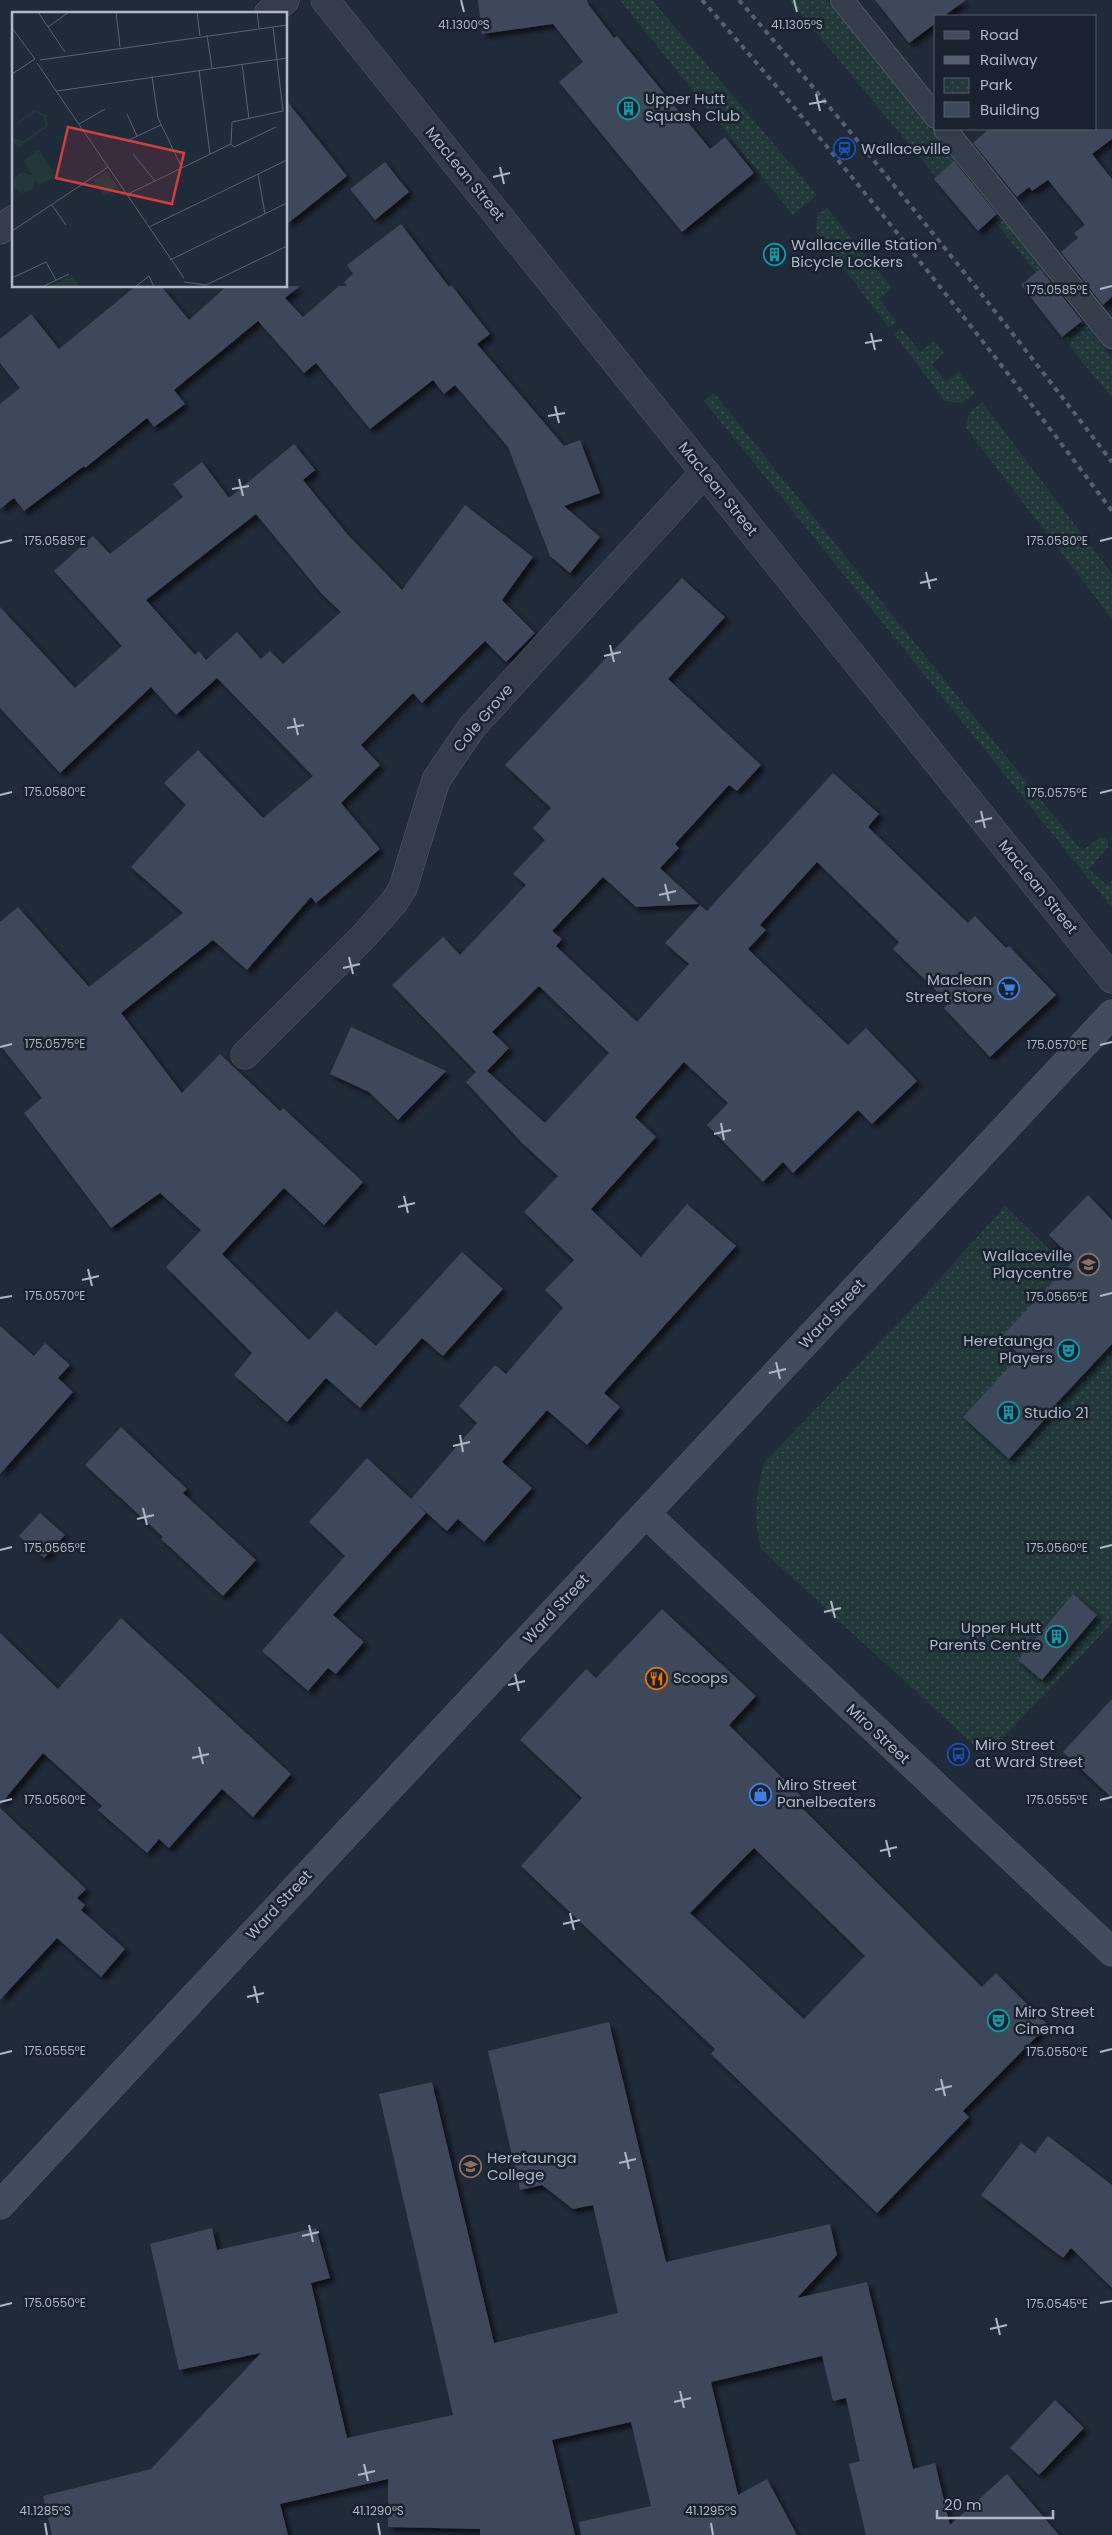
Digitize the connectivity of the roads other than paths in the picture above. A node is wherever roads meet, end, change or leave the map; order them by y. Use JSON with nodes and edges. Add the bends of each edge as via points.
{"nodes":[{"id":1,"x":284,"y":0,"type":"edge"},
{"id":2,"x":325,"y":0,"type":"edge"},
{"id":3,"x":842,"y":0,"type":"edge"},
{"id":4,"x":270,"y":12,"type":"edge"},
{"id":5,"x":934,"y":115,"type":"edge"},
{"id":6,"x":946,"y":130,"type":"edge"},
{"id":7,"x":12,"y":221,"type":"edge"},
{"id":8,"x":0,"y":230,"type":"edge"},
{"id":9,"x":1112,"y":337,"type":"edge"},
{"id":10,"x":705,"y":472,"type":"junction"},
{"id":11,"x":1112,"y":979,"type":"edge"},
{"id":12,"x":1112,"y":1014,"type":"edge"},
{"id":13,"x":245,"y":1055,"type":"dead end"},
{"id":14,"x":646,"y":1514,"type":"junction"},
{"id":15,"x":1112,"y":1952,"type":"edge"},
{"id":16,"x":0,"y":2205,"type":"edge"}],
"edges":[{"from":1,"to":4,"type":"street"},
{"from":2,"to":10,"type":"street","name":"MacLean Street"},
{"from":3,"to":5,"type":"lane"},
{"from":6,"to":9,"type":"lane"},
{"from":7,"to":8,"type":"street"},
{"from":10,"to":11,"type":"street","name":"MacLean Street"},
{"from":10,"to":13,"type":"street","name":"Cole Grove","via":[[472,727],[436,780],[403,888],[394,902]]},
{"from":12,"to":14,"type":"street","name":"Ward Street"},
{"from":14,"to":15,"type":"street","name":"Miro Street"},
{"from":14,"to":16,"type":"street","name":"Ward Street"}]}
